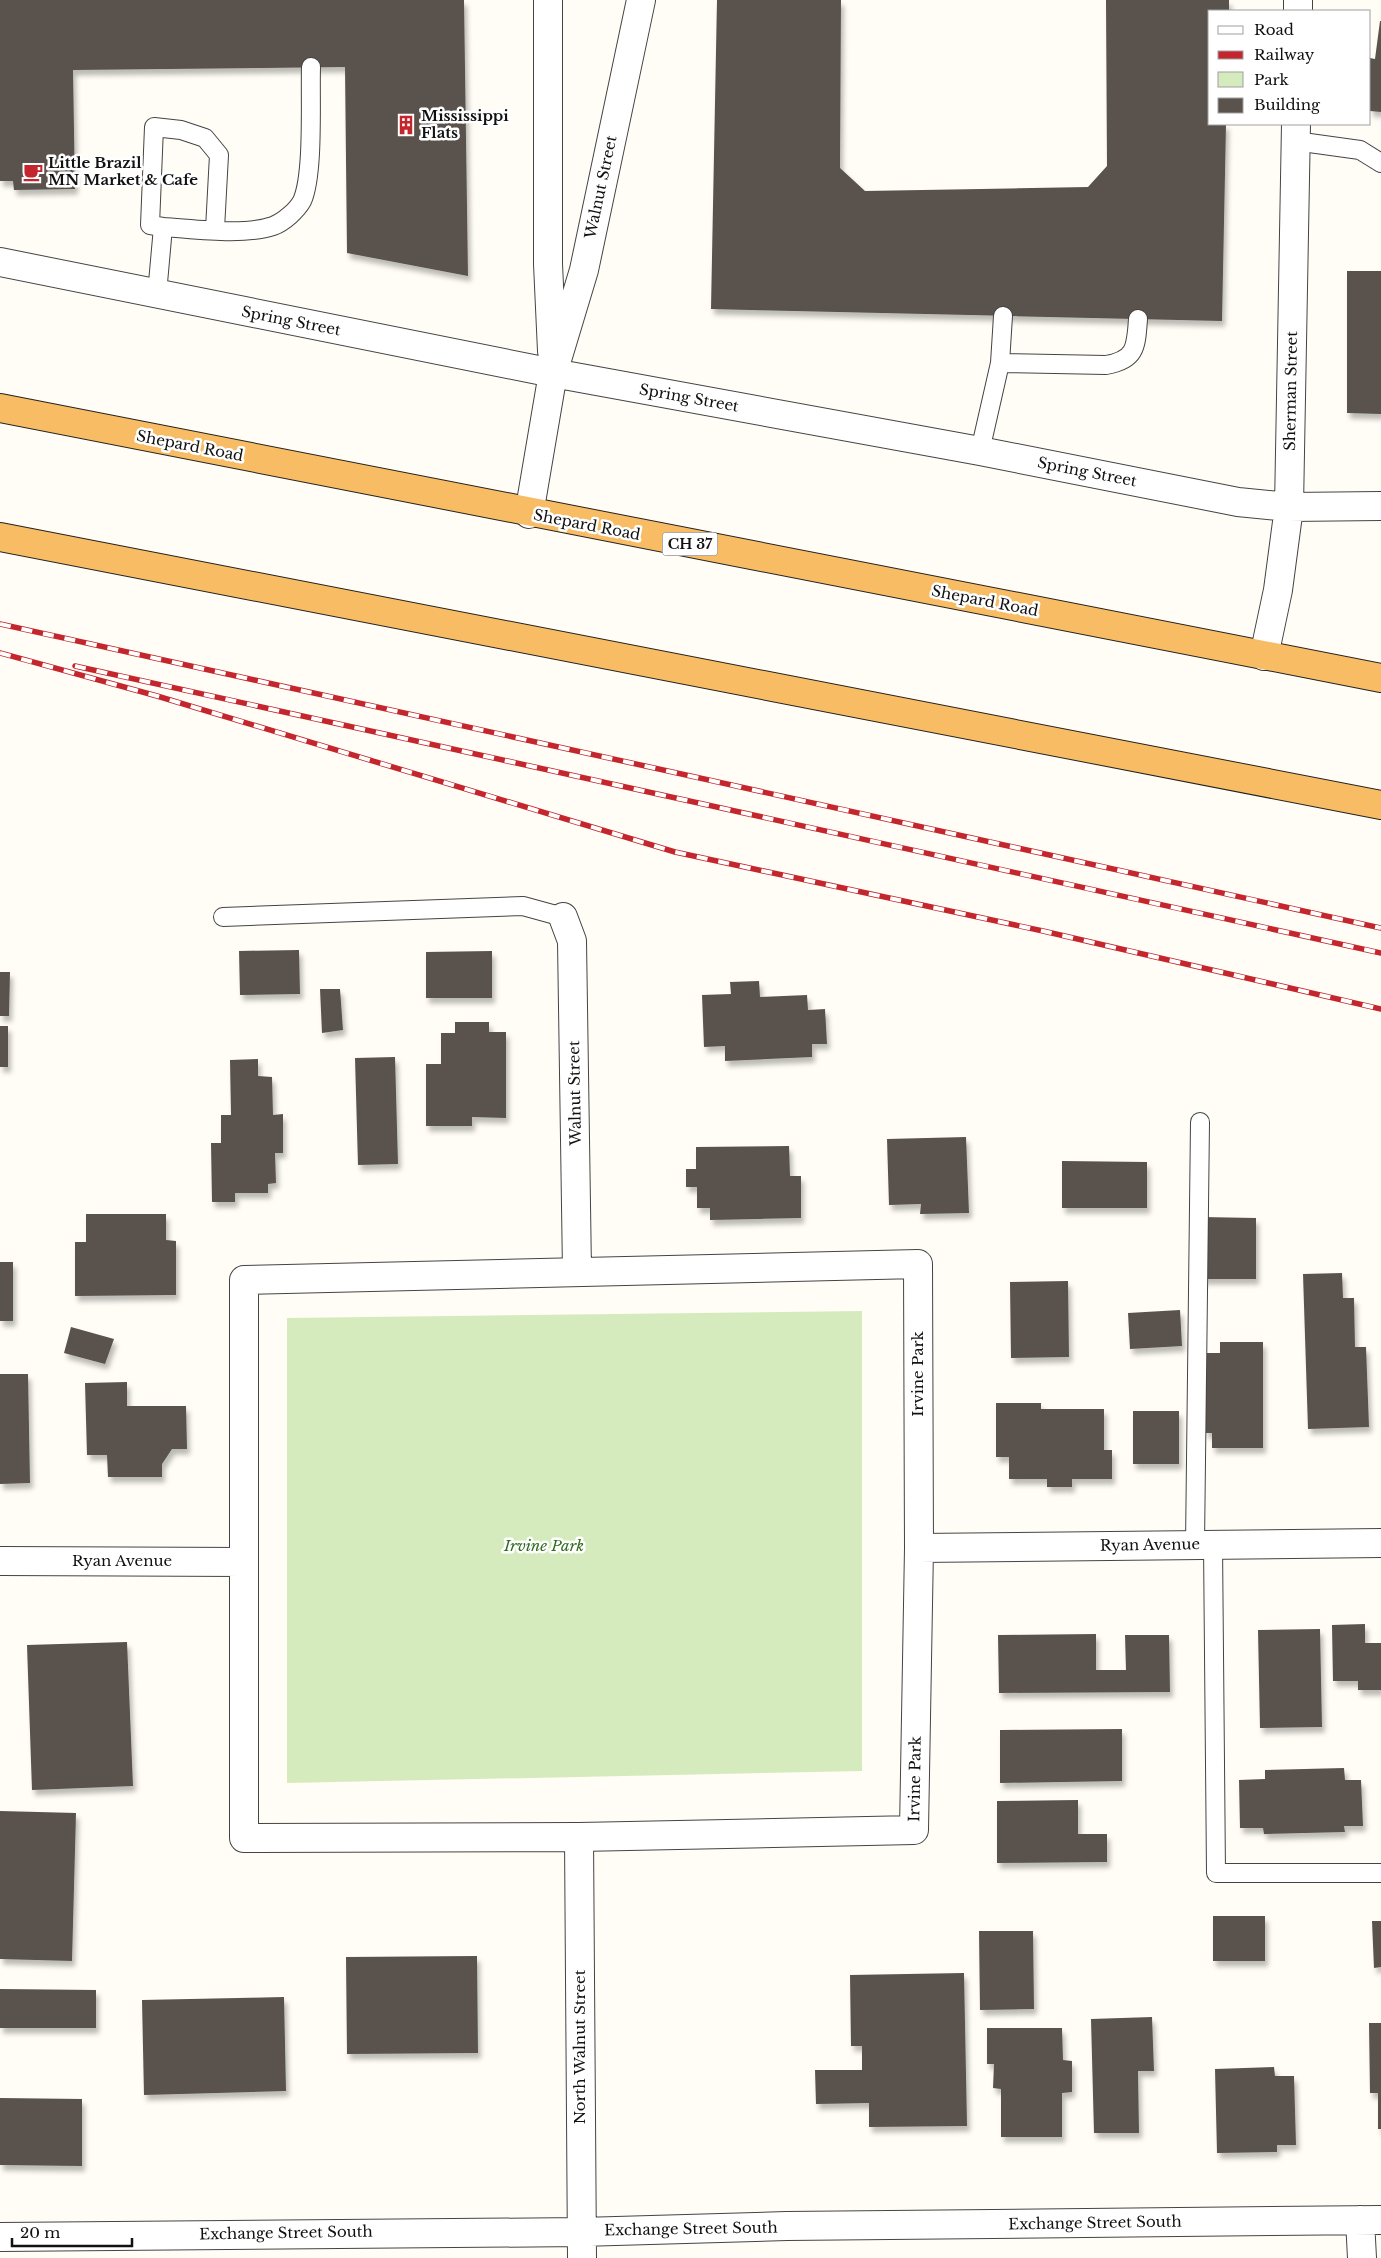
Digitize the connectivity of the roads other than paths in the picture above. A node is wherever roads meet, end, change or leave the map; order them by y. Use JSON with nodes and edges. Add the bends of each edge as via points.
{"nodes":[{"id":1,"x":548,"y":0,"type":"edge"},
{"id":2,"x":641,"y":0,"type":"edge"},
{"id":3,"x":311,"y":68,"type":"dead end"},
{"id":4,"x":1296,"y":132,"type":"edge"},
{"id":5,"x":1381,"y":163,"type":"edge"},
{"id":6,"x":163,"y":227,"type":"junction"},
{"id":7,"x":214,"y":230,"type":"junction"},
{"id":8,"x":0,"y":262,"type":"edge"},
{"id":9,"x":157,"y":294,"type":"junction"},
{"id":10,"x":1003,"y":316,"type":"dead end"},
{"id":11,"x":1138,"y":319,"type":"dead end"},
{"id":12,"x":1000,"y":363,"type":"junction"},
{"id":13,"x":553,"y":373,"type":"junction"},
{"id":14,"x":0,"y":408,"type":"edge"},
{"id":15,"x":980,"y":451,"type":"junction"},
{"id":16,"x":1381,"y":506,"type":"edge"},
{"id":17,"x":1289,"y":507,"type":"junction"},
{"id":18,"x":529,"y":514,"type":"junction"},
{"id":19,"x":0,"y":537,"type":"edge"},
{"id":20,"x":1264,"y":656,"type":"junction"},
{"id":21,"x":1381,"y":678,"type":"edge"},
{"id":22,"x":1381,"y":805,"type":"edge"},
{"id":23,"x":223,"y":917,"type":"dead end"},
{"id":24,"x":563,"y":917,"type":"joint"},
{"id":25,"x":1200,"y":1122,"type":"dead end"},
{"id":26,"x":577,"y":1271,"type":"junction"},
{"id":27,"x":1381,"y":1543,"type":"edge"},
{"id":28,"x":1204,"y":1544,"type":"junction"},
{"id":29,"x":919,"y":1548,"type":"junction"},
{"id":30,"x":0,"y":1561,"type":"edge"},
{"id":31,"x":244,"y":1562,"type":"junction"},
{"id":32,"x":579,"y":1837,"type":"junction"},
{"id":33,"x":1381,"y":1873,"type":"edge"},
{"id":34,"x":1371,"y":2220,"type":"edge"},
{"id":35,"x":0,"y":2237,"type":"edge"},
{"id":36,"x":581,"y":2245,"type":"edge"},
{"id":37,"x":1362,"y":2258,"type":"edge"}],
"edges":[{"from":1,"to":13,"type":"street","name":"Walnut Street","via":[[548,264]]},
{"from":2,"to":13,"type":"street","name":"Walnut Street","via":[[584,270]]},
{"from":3,"to":7,"type":"lane","via":[[308,167],[302,200],[291,214],[275,225],[254,230]]},
{"from":4,"to":5,"type":"lane","via":[[1360,150]]},
{"from":4,"to":17,"type":"street","name":"Sherman Street"},
{"from":6,"to":7,"type":"lane"},
{"from":6,"to":7,"type":"lane","via":[[150,225],[154,127],[181,130],[205,138],[219,154]]},
{"from":6,"to":9,"type":"lane"},
{"from":8,"to":9,"type":"street","name":"Spring Street"},
{"from":9,"to":13,"type":"street","name":"Spring Street"},
{"from":10,"to":12,"type":"lane"},
{"from":11,"to":12,"type":"lane","via":[[1137,341],[1132,353],[1122,362],[1106,365]]},
{"from":12,"to":15,"type":"lane"},
{"from":13,"to":15,"type":"street","name":"Spring Street"},
{"from":13,"to":18,"type":"street","name":"Walnut Street"},
{"from":14,"to":18,"type":"highway","name":"Shepard Road","number":"CH 37"},
{"from":15,"to":17,"type":"street","name":"Spring Street","via":[[1238,502]]},
{"from":16,"to":17,"type":"street","name":"Spring Street"},
{"from":17,"to":20,"type":"street","name":"Sherman Street","via":[[1278,590]]},
{"from":18,"to":20,"type":"highway","name":"Shepard Road","number":"CH 37"},
{"from":19,"to":22,"type":"highway"},
{"from":20,"to":21,"type":"highway","name":"Shepard Road","number":"CH 37"},
{"from":23,"to":24,"type":"lane","via":[[523,906]]},
{"from":24,"to":26,"type":"street","name":"Walnut Street","via":[[572,942]]},
{"from":25,"to":28,"type":"lane"},
{"from":26,"to":29,"type":"street","name":"Irvine Park","via":[[918,1264]]},
{"from":26,"to":31,"type":"street","name":"Irvine Park","via":[[244,1280]]},
{"from":27,"to":28,"type":"street","name":"Ryan Avenue"},
{"from":28,"to":29,"type":"street","name":"Ryan Avenue"},
{"from":28,"to":33,"type":"lane","via":[[1216,1873]]},
{"from":29,"to":32,"type":"street","name":"Irvine Park","via":[[914,1830]]},
{"from":30,"to":31,"type":"street","name":"Ryan Avenue"},
{"from":31,"to":32,"type":"street","name":"Irvine Park","via":[[244,1838]]},
{"from":32,"to":36,"type":"street","name":"North Walnut Street"},
{"from":34,"to":36,"type":"street","name":"Exchange Street South","via":[[787,2226]]},
{"from":34,"to":37,"type":"street"},
{"from":35,"to":36,"type":"street","name":"Exchange Street South"}]}
